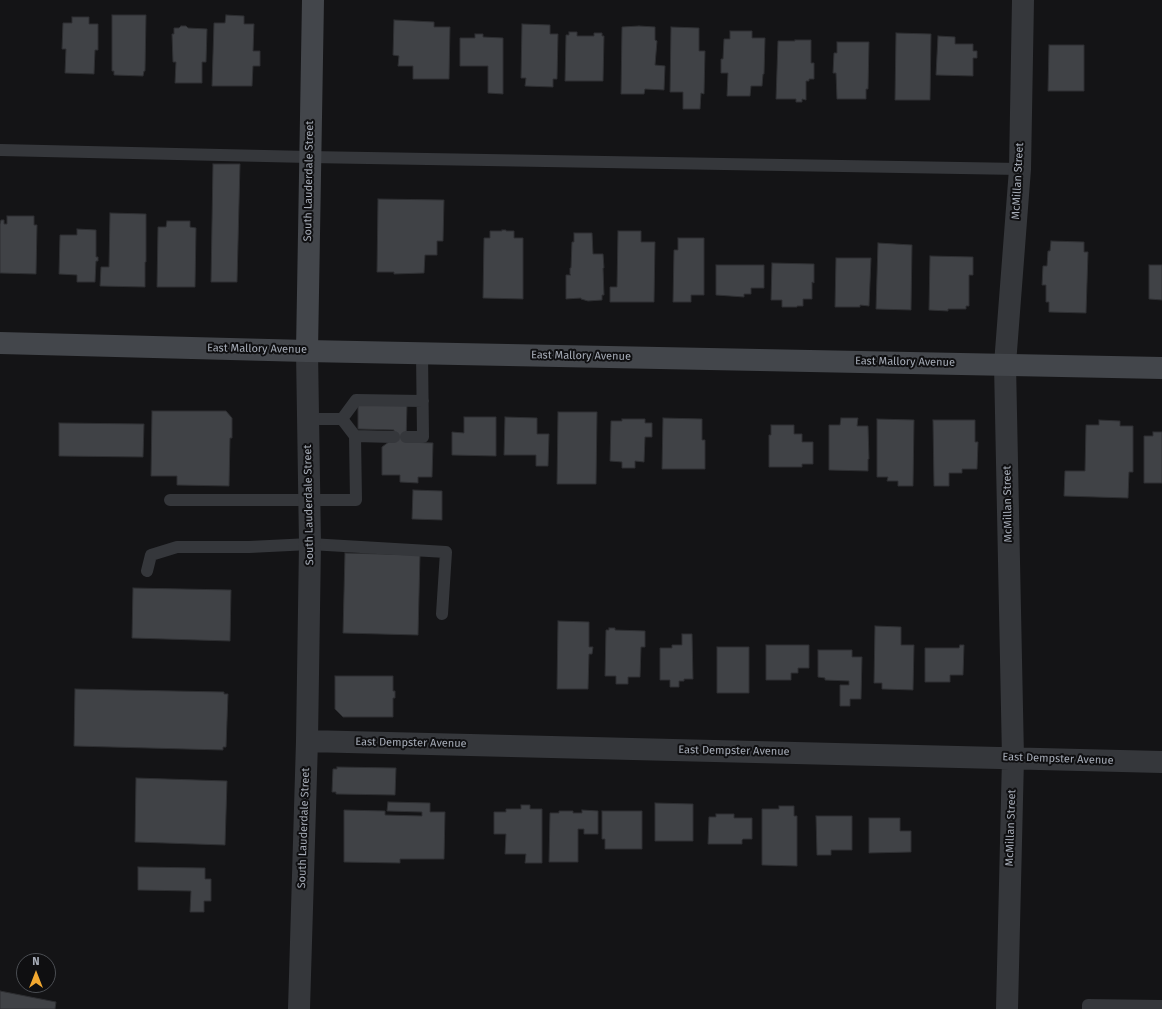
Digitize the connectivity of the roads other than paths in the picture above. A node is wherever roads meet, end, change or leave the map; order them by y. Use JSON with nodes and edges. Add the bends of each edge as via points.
{"nodes":[{"id":1,"x":313,"y":0,"type":"edge"},
{"id":2,"x":1023,"y":0,"type":"edge"},
{"id":3,"x":0,"y":150,"type":"edge"},
{"id":4,"x":310,"y":157,"type":"junction"},
{"id":5,"x":1020,"y":169,"type":"junction"},
{"id":6,"x":0,"y":343,"type":"edge"},
{"id":7,"x":307,"y":351,"type":"junction"},
{"id":8,"x":422,"y":353,"type":"junction"},
{"id":9,"x":1004,"y":364,"type":"junction"},
{"id":10,"x":1162,"y":368,"type":"edge"},
{"id":11,"x":423,"y":401,"type":"junction"},
{"id":12,"x":308,"y":419,"type":"junction"},
{"id":13,"x":342,"y":419,"type":"junction"},
{"id":14,"x":355,"y":436,"type":"junction"},
{"id":15,"x":309,"y":499,"type":"junction"},
{"id":16,"x":170,"y":500,"type":"dead end"},
{"id":17,"x":310,"y":544,"type":"junction"},
{"id":18,"x":147,"y":571,"type":"dead end"},
{"id":19,"x":442,"y":614,"type":"dead end"},
{"id":20,"x":307,"y":741,"type":"junction"},
{"id":21,"x":1013,"y":758,"type":"junction"},
{"id":22,"x":1162,"y":762,"type":"edge"},
{"id":23,"x":1162,"y":1006,"type":"edge"},
{"id":24,"x":299,"y":1009,"type":"edge"},
{"id":25,"x":1006,"y":1009,"type":"edge"},
{"id":26,"x":1088,"y":1009,"type":"edge"}],
"edges":[{"from":1,"to":4,"type":"main road","name":"South Lauderdale Street"},
{"from":2,"to":5,"type":"street","name":"McMillan Street"},
{"from":3,"to":4,"type":"lane"},
{"from":4,"to":5,"type":"lane"},
{"from":4,"to":7,"type":"main road","name":"South Lauderdale Street"},
{"from":5,"to":9,"type":"street","name":"McMillan Street"},
{"from":6,"to":7,"type":"main road","name":"East Mallory Avenue"},
{"from":7,"to":8,"type":"main road","name":"East Mallory Avenue"},
{"from":7,"to":12,"type":"street","name":"South Lauderdale Street"},
{"from":8,"to":9,"type":"main road","name":"East Mallory Avenue"},
{"from":8,"to":11,"type":"lane"},
{"from":9,"to":10,"type":"main road","name":"East Mallory Avenue"},
{"from":9,"to":21,"type":"street","name":"McMillan Street"},
{"from":11,"to":13,"type":"lane","via":[[356,400]]},
{"from":11,"to":14,"type":"lane","via":[[423,437]]},
{"from":12,"to":13,"type":"lane"},
{"from":12,"to":15,"type":"street","name":"South Lauderdale Street"},
{"from":13,"to":14,"type":"lane"},
{"from":14,"to":15,"type":"lane","via":[[356,500]]},
{"from":15,"to":16,"type":"lane"},
{"from":15,"to":17,"type":"street","name":"South Lauderdale Street"},
{"from":17,"to":18,"type":"lane","via":[[177,547],[151,556]]},
{"from":17,"to":19,"type":"lane","via":[[446,552]]},
{"from":17,"to":20,"type":"street","name":"South Lauderdale Street"},
{"from":20,"to":21,"type":"street","name":"East Dempster Avenue"},
{"from":20,"to":24,"type":"street","name":"South Lauderdale Street"},
{"from":21,"to":22,"type":"street","name":"East Dempster Avenue"},
{"from":21,"to":25,"type":"street","name":"McMillan Street"},
{"from":23,"to":26,"type":"lane","via":[[1088,1005]]}]}
